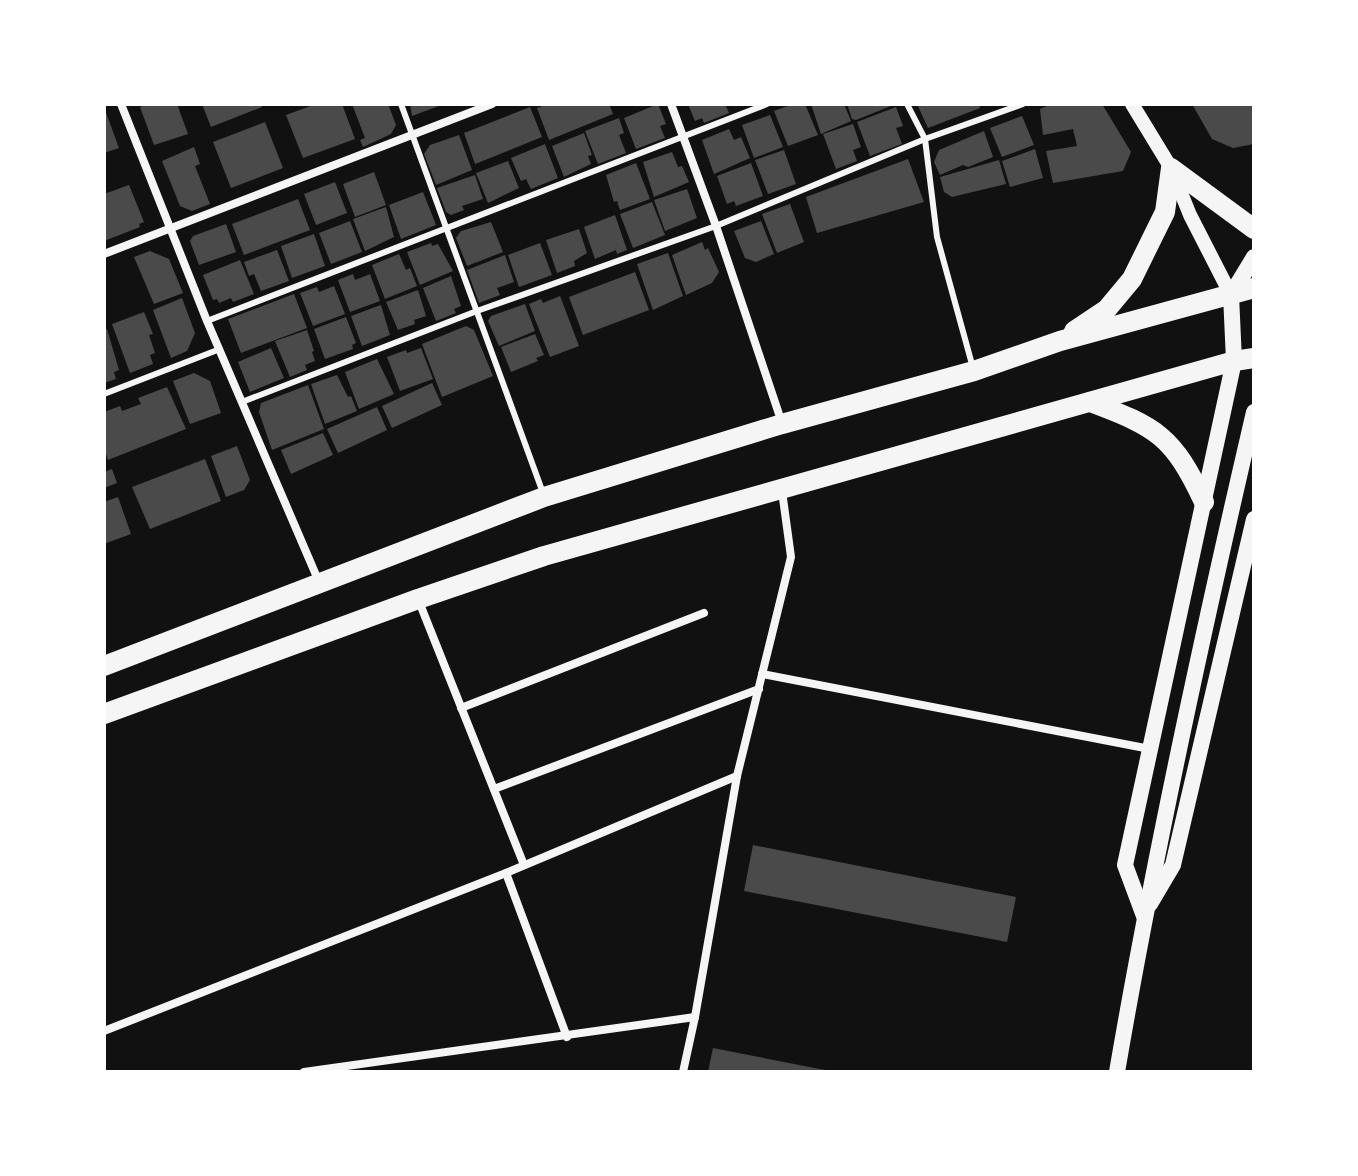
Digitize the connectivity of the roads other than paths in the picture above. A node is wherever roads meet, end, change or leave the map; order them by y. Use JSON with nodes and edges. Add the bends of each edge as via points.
{"nodes":[{"id":1,"x":121,"y":104,"type":"edge"},
{"id":2,"x":401,"y":104,"type":"edge"},
{"id":3,"x":492,"y":104,"type":"edge"},
{"id":4,"x":671,"y":104,"type":"edge"},
{"id":5,"x":767,"y":104,"type":"edge"},
{"id":6,"x":907,"y":104,"type":"edge"},
{"id":7,"x":1023,"y":104,"type":"edge"},
{"id":8,"x":1132,"y":104,"type":"edge"},
{"id":9,"x":413,"y":133,"type":"junction"},
{"id":10,"x":683,"y":135,"type":"junction"},
{"id":11,"x":925,"y":139,"type":"junction"},
{"id":12,"x":1171,"y":168,"type":"junction"},
{"id":13,"x":716,"y":226,"type":"junction"},
{"id":14,"x":447,"y":227,"type":"junction"},
{"id":15,"x":170,"y":229,"type":"junction"},
{"id":16,"x":1254,"y":229,"type":"edge"},
{"id":17,"x":104,"y":254,"type":"edge"},
{"id":18,"x":1254,"y":257,"type":"edge"},
{"id":19,"x":1254,"y":288,"type":"edge"},
{"id":20,"x":1231,"y":295,"type":"junction"},
{"id":21,"x":477,"y":311,"type":"junction"},
{"id":22,"x":207,"y":321,"type":"junction"},
{"id":23,"x":1060,"y":341,"type":"junction"},
{"id":24,"x":220,"y":349,"type":"junction"},
{"id":25,"x":1244,"y":359,"type":"edge"},
{"id":26,"x":974,"y":371,"type":"junction"},
{"id":27,"x":104,"y":394,"type":"edge"},
{"id":28,"x":242,"y":402,"type":"junction"},
{"id":29,"x":1090,"y":402,"type":"junction"},
{"id":30,"x":1254,"y":412,"type":"edge"},
{"id":31,"x":782,"y":424,"type":"junction"},
{"id":32,"x":782,"y":491,"type":"junction"},
{"id":33,"x":544,"y":497,"type":"junction"},
{"id":34,"x":1204,"y":502,"type":"junction"},
{"id":35,"x":1254,"y":519,"type":"edge"},
{"id":36,"x":319,"y":583,"type":"junction"},
{"id":37,"x":418,"y":599,"type":"junction"},
{"id":38,"x":704,"y":613,"type":"dead end"},
{"id":39,"x":104,"y":666,"type":"edge"},
{"id":40,"x":762,"y":674,"type":"junction"},
{"id":41,"x":759,"y":689,"type":"junction"},
{"id":42,"x":461,"y":708,"type":"junction"},
{"id":43,"x":104,"y":714,"type":"edge"},
{"id":44,"x":1150,"y":749,"type":"junction"},
{"id":45,"x":737,"y":776,"type":"junction"},
{"id":46,"x":494,"y":789,"type":"junction"},
{"id":47,"x":524,"y":865,"type":"junction"},
{"id":48,"x":506,"y":873,"type":"junction"},
{"id":49,"x":1144,"y":916,"type":"junction"},
{"id":50,"x":695,"y":1017,"type":"junction"},
{"id":51,"x":104,"y":1031,"type":"edge"},
{"id":52,"x":567,"y":1037,"type":"junction"},
{"id":53,"x":304,"y":1072,"type":"edge"},
{"id":54,"x":683,"y":1072,"type":"edge"},
{"id":55,"x":1117,"y":1072,"type":"edge"}],
"edges":[{"from":1,"to":15,"type":"street"},
{"from":2,"to":9,"type":"lane"},
{"from":3,"to":9,"type":"street"},
{"from":4,"to":10,"type":"street"},
{"from":5,"to":10,"type":"lane"},
{"from":6,"to":11,"type":"lane"},
{"from":7,"to":11,"type":"lane"},
{"from":8,"to":12,"type":"street"},
{"from":9,"to":14,"type":"lane"},
{"from":9,"to":15,"type":"street"},
{"from":10,"to":13,"type":"street"},
{"from":10,"to":14,"type":"lane"},
{"from":11,"to":13,"type":"lane"},
{"from":11,"to":26,"type":"lane","via":[[937,237]]},
{"from":12,"to":16,"type":"main road"},
{"from":12,"to":20,"type":"street"},
{"from":12,"to":23,"type":"main road","via":[[1165,212],[1132,279],[1107,309]]},
{"from":13,"to":21,"type":"lane"},
{"from":13,"to":31,"type":"street"},
{"from":14,"to":21,"type":"lane"},
{"from":14,"to":22,"type":"lane"},
{"from":15,"to":17,"type":"street"},
{"from":15,"to":22,"type":"street"},
{"from":18,"to":20,"type":"main road"},
{"from":19,"to":20,"type":"main road"},
{"from":20,"to":23,"type":"main road"},
{"from":20,"to":25,"type":"main road"},
{"from":21,"to":28,"type":"lane"},
{"from":21,"to":33,"type":"lane"},
{"from":22,"to":24,"type":"street"},
{"from":23,"to":26,"type":"main road"},
{"from":24,"to":27,"type":"lane"},
{"from":24,"to":28,"type":"street"},
{"from":25,"to":29,"type":"main road"},
{"from":25,"to":34,"type":"main road"},
{"from":26,"to":31,"type":"main road"},
{"from":28,"to":36,"type":"street"},
{"from":29,"to":32,"type":"main road"},
{"from":29,"to":34,"type":"main road","via":[[1161,435],[1189,470]]},
{"from":30,"to":49,"type":"main road"},
{"from":31,"to":33,"type":"main road"},
{"from":32,"to":37,"type":"main road","via":[[544,556]]},
{"from":32,"to":40,"type":"street","via":[[791,557]]},
{"from":33,"to":36,"type":"main road"},
{"from":34,"to":44,"type":"main road"},
{"from":35,"to":49,"type":"main road","via":[[1173,865]]},
{"from":36,"to":39,"type":"main road"},
{"from":37,"to":42,"type":"street"},
{"from":37,"to":43,"type":"main road"},
{"from":38,"to":42,"type":"street"},
{"from":40,"to":41,"type":"street"},
{"from":40,"to":44,"type":"street"},
{"from":41,"to":45,"type":"street"},
{"from":41,"to":46,"type":"street"},
{"from":42,"to":46,"type":"street"},
{"from":44,"to":49,"type":"main road","via":[[1125,865]]},
{"from":45,"to":47,"type":"street"},
{"from":45,"to":50,"type":"street"},
{"from":46,"to":47,"type":"street"},
{"from":47,"to":48,"type":"street"},
{"from":48,"to":51,"type":"street"},
{"from":48,"to":52,"type":"street"},
{"from":49,"to":55,"type":"main road"},
{"from":50,"to":52,"type":"street"},
{"from":50,"to":54,"type":"street"},
{"from":52,"to":53,"type":"street"}]}
